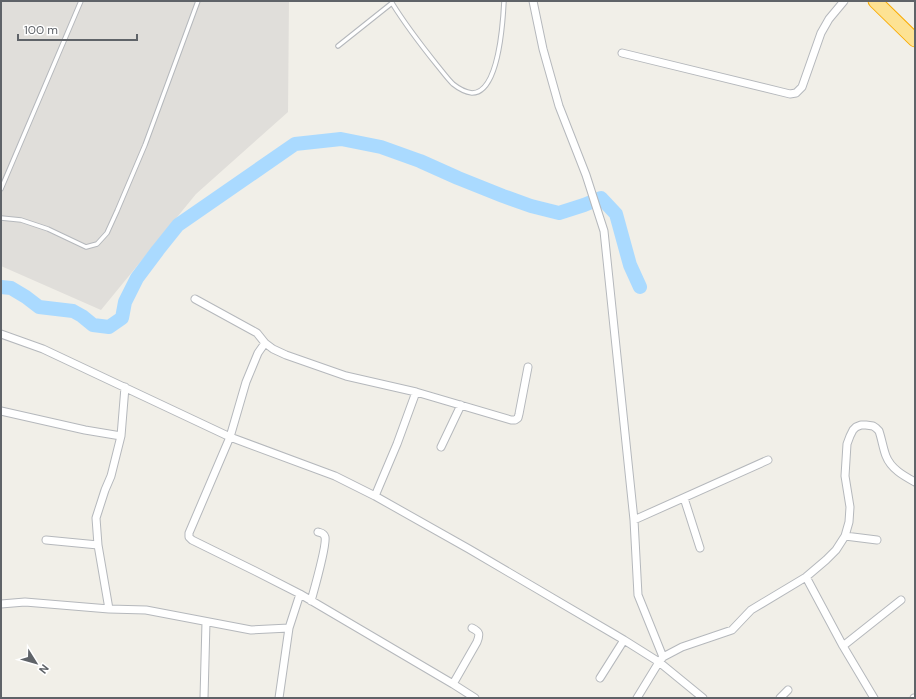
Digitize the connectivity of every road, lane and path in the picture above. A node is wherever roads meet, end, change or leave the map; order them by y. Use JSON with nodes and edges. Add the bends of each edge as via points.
{"nodes":[{"id":1,"x":81,"y":1,"type":"edge"},
{"id":2,"x":198,"y":1,"type":"edge"},
{"id":3,"x":504,"y":1,"type":"edge"},
{"id":4,"x":533,"y":1,"type":"edge"},
{"id":5,"x":844,"y":1,"type":"edge"},
{"id":6,"x":392,"y":2,"type":"edge"},
{"id":7,"x":879,"y":2,"type":"edge"},
{"id":8,"x":915,"y":40,"type":"edge"},
{"id":9,"x":338,"y":46,"type":"dead end"},
{"id":10,"x":622,"y":53,"type":"dead end"},
{"id":11,"x":1,"y":189,"type":"edge"},
{"id":12,"x":1,"y":218,"type":"edge"},
{"id":13,"x":195,"y":299,"type":"dead end"},
{"id":14,"x":1,"y":334,"type":"edge"},
{"id":15,"x":265,"y":344,"type":"junction"},
{"id":16,"x":528,"y":367,"type":"dead end"},
{"id":17,"x":125,"y":387,"type":"junction"},
{"id":18,"x":416,"y":392,"type":"junction"},
{"id":19,"x":461,"y":405,"type":"junction"},
{"id":20,"x":1,"y":410,"type":"edge"},
{"id":21,"x":121,"y":436,"type":"junction"},
{"id":22,"x":230,"y":437,"type":"junction"},
{"id":23,"x":441,"y":447,"type":"dead end"},
{"id":24,"x":768,"y":460,"type":"dead end"},
{"id":25,"x":915,"y":482,"type":"edge"},
{"id":26,"x":375,"y":496,"type":"junction"},
{"id":27,"x":684,"y":498,"type":"junction"},
{"id":28,"x":634,"y":520,"type":"junction"},
{"id":29,"x":318,"y":532,"type":"dead end"},
{"id":30,"x":845,"y":536,"type":"junction"},
{"id":31,"x":46,"y":540,"type":"dead end"},
{"id":32,"x":877,"y":540,"type":"dead end"},
{"id":33,"x":98,"y":545,"type":"junction"},
{"id":34,"x":700,"y":548,"type":"dead end"},
{"id":35,"x":806,"y":577,"type":"junction"},
{"id":36,"x":300,"y":594,"type":"junction"},
{"id":37,"x":901,"y":600,"type":"dead end"},
{"id":38,"x":311,"y":601,"type":"junction"},
{"id":39,"x":1,"y":604,"type":"edge"},
{"id":40,"x":109,"y":609,"type":"junction"},
{"id":41,"x":206,"y":622,"type":"junction"},
{"id":42,"x":289,"y":628,"type":"junction"},
{"id":43,"x":472,"y":628,"type":"dead end"},
{"id":44,"x":624,"y":640,"type":"junction"},
{"id":45,"x":843,"y":646,"type":"junction"},
{"id":46,"x":661,"y":660,"type":"junction"},
{"id":47,"x":600,"y":678,"type":"dead end"},
{"id":48,"x":453,"y":684,"type":"junction"},
{"id":49,"x":788,"y":690,"type":"dead end"},
{"id":50,"x":204,"y":698,"type":"edge"},
{"id":51,"x":279,"y":698,"type":"edge"},
{"id":52,"x":475,"y":698,"type":"edge"},
{"id":53,"x":637,"y":698,"type":"edge"},
{"id":54,"x":703,"y":698,"type":"edge"},
{"id":55,"x":780,"y":698,"type":"edge"},
{"id":56,"x":874,"y":698,"type":"edge"}],
"edges":[{"from":1,"to":11,"type":"lane"},
{"from":2,"to":12,"type":"lane","via":[[117,211],[107,232],[97,244],[86,247],[28,222]]},
{"from":3,"to":6,"type":"lane","via":[[495,66],[482,90],[473,93],[464,91],[452,83]]},
{"from":4,"to":28,"type":"street","via":[[559,106],[586,175],[604,231]]},
{"from":5,"to":10,"type":"street","via":[[821,33],[802,87],[796,93],[790,94]]},
{"from":6,"to":9,"type":"lane"},
{"from":7,"to":8,"type":"highway"},
{"from":13,"to":15,"type":"street","via":[[258,333]]},
{"from":14,"to":17,"type":"street","via":[[43,349]]},
{"from":15,"to":18,"type":"street","via":[[286,355],[346,376]]},
{"from":15,"to":22,"type":"street","via":[[258,353],[246,382]]},
{"from":16,"to":19,"type":"street","via":[[519,414],[515,420]]},
{"from":17,"to":21,"type":"street"},
{"from":17,"to":22,"type":"street"},
{"from":18,"to":19,"type":"street"},
{"from":18,"to":26,"type":"street"},
{"from":19,"to":23,"type":"street"},
{"from":20,"to":21,"type":"street"},
{"from":21,"to":33,"type":"street","via":[[111,476],[96,518]]},
{"from":22,"to":26,"type":"street","via":[[335,476]]},
{"from":22,"to":36,"type":"street","via":[[189,537]]},
{"from":24,"to":27,"type":"street"},
{"from":25,"to":30,"type":"street","via":[[901,474],[887,458],[876,428],[866,425],[856,427],[848,444],[845,476],[850,507]]},
{"from":26,"to":44,"type":"street"},
{"from":27,"to":28,"type":"street"},
{"from":27,"to":34,"type":"street"},
{"from":28,"to":46,"type":"street","via":[[638,594]]},
{"from":29,"to":38,"type":"street","via":[[323,534],[325,543]]},
{"from":30,"to":32,"type":"street"},
{"from":30,"to":35,"type":"street","via":[[836,550]]},
{"from":31,"to":33,"type":"street"},
{"from":33,"to":40,"type":"street"},
{"from":35,"to":45,"type":"street"},
{"from":35,"to":46,"type":"street","via":[[751,610],[732,630],[682,646]]},
{"from":36,"to":38,"type":"street"},
{"from":36,"to":42,"type":"street"},
{"from":37,"to":45,"type":"street"},
{"from":38,"to":48,"type":"street"},
{"from":39,"to":40,"type":"street","via":[[25,602]]},
{"from":40,"to":41,"type":"street","via":[[146,610]]},
{"from":41,"to":42,"type":"street","via":[[251,630]]},
{"from":41,"to":50,"type":"street"},
{"from":42,"to":51,"type":"street"},
{"from":43,"to":48,"type":"street","via":[[478,631],[479,637]]},
{"from":44,"to":46,"type":"street"},
{"from":44,"to":47,"type":"street"},
{"from":45,"to":56,"type":"street"},
{"from":46,"to":53,"type":"street"},
{"from":46,"to":54,"type":"street"},
{"from":48,"to":52,"type":"street"},
{"from":49,"to":55,"type":"street"}]}
